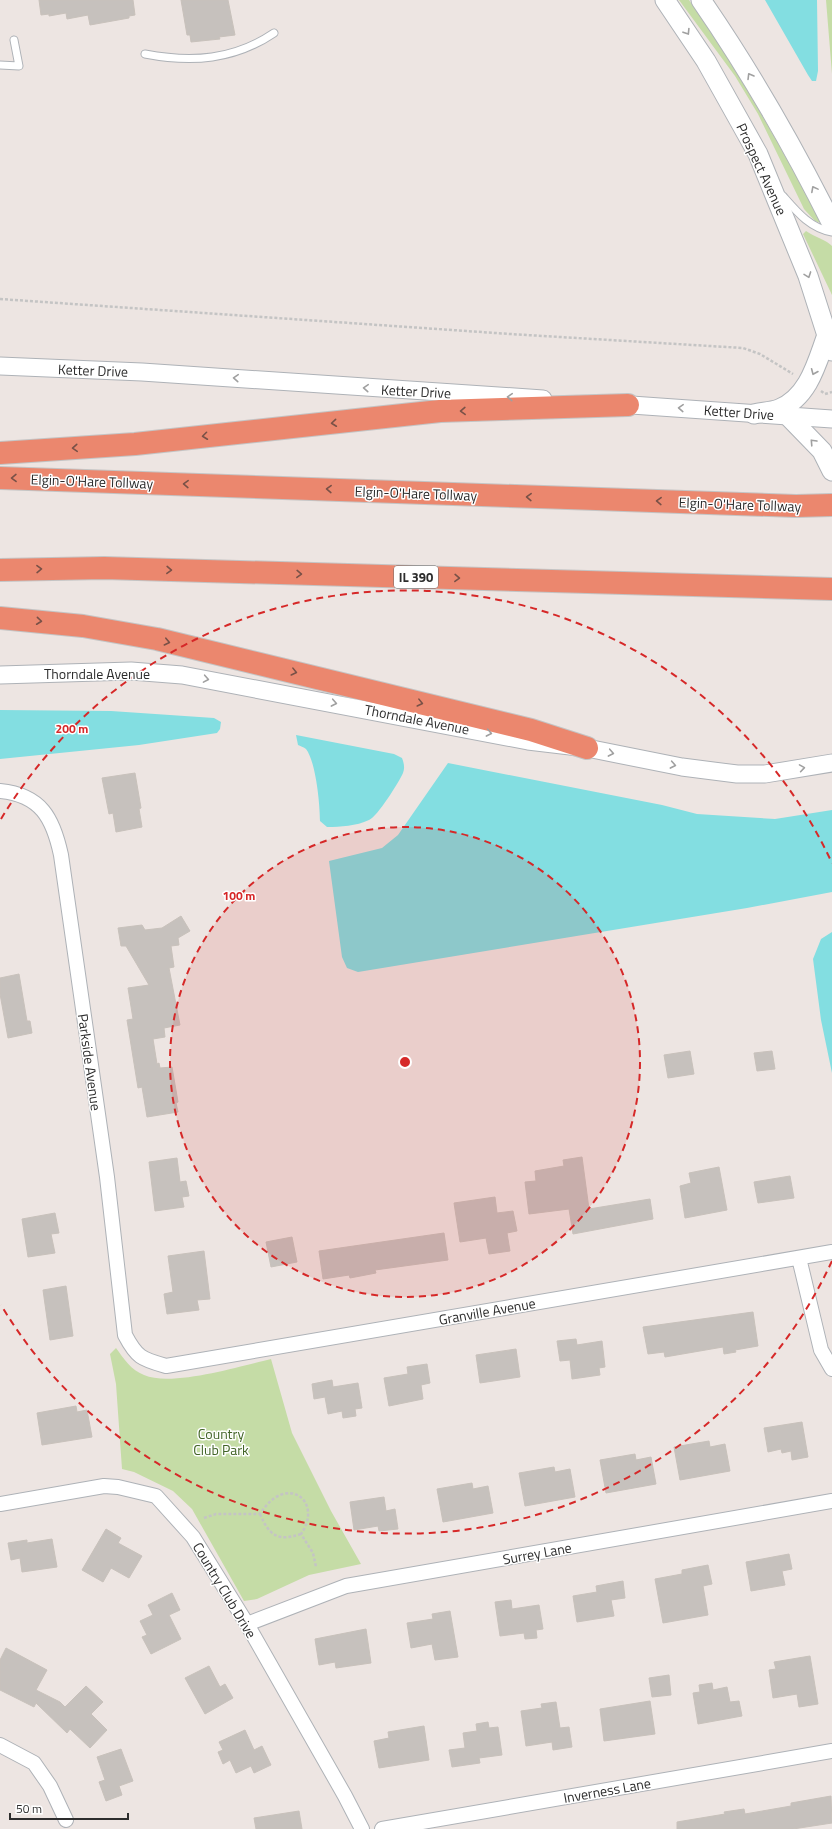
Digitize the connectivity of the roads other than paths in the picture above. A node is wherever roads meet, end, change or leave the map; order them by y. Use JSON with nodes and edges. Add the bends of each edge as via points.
{"nodes":[{"id":1,"x":665,"y":0,"type":"edge"},
{"id":2,"x":701,"y":0,"type":"edge"},
{"id":3,"x":274,"y":33,"type":"dead end"},
{"id":4,"x":14,"y":40,"type":"dead end"},
{"id":5,"x":145,"y":54,"type":"dead end"},
{"id":6,"x":0,"y":65,"type":"edge"},
{"id":7,"x":772,"y":184,"type":"junction"},
{"id":8,"x":832,"y":224,"type":"edge"},
{"id":9,"x":832,"y":232,"type":"edge"},
{"id":10,"x":829,"y":343,"type":"edge"},
{"id":11,"x":0,"y":366,"type":"edge"},
{"id":12,"x":628,"y":405,"type":"junction"},
{"id":13,"x":754,"y":414,"type":"junction"},
{"id":14,"x":788,"y":416,"type":"junction"},
{"id":15,"x":832,"y":419,"type":"edge"},
{"id":16,"x":0,"y":453,"type":"edge"},
{"id":17,"x":832,"y":471,"type":"edge"},
{"id":18,"x":0,"y":478,"type":"edge"},
{"id":19,"x":832,"y":505,"type":"edge"},
{"id":20,"x":0,"y":570,"type":"edge"},
{"id":21,"x":832,"y":589,"type":"edge"},
{"id":22,"x":0,"y":618,"type":"edge"},
{"id":23,"x":0,"y":675,"type":"edge"},
{"id":24,"x":587,"y":748,"type":"junction"},
{"id":25,"x":832,"y":763,"type":"edge"},
{"id":26,"x":0,"y":791,"type":"edge"},
{"id":27,"x":832,"y":1252,"type":"edge"},
{"id":28,"x":799,"y":1258,"type":"junction"},
{"id":29,"x":143,"y":1360,"type":"joint"},
{"id":30,"x":832,"y":1369,"type":"edge"},
{"id":31,"x":832,"y":1501,"type":"edge"},
{"id":32,"x":0,"y":1504,"type":"edge"},
{"id":33,"x":247,"y":1624,"type":"junction"},
{"id":34,"x":0,"y":1745,"type":"edge"},
{"id":35,"x":832,"y":1751,"type":"edge"},
{"id":36,"x":66,"y":1820,"type":"dead end"},
{"id":37,"x":362,"y":1829,"type":"edge"},
{"id":38,"x":382,"y":1829,"type":"edge"}],
"edges":[{"from":1,"to":7,"type":"main road","name":"Prospect Avenue","one_way":true,"via":[[723,90]]},
{"from":8,"to":2,"type":"main road","one_way":true,"via":[[765,100]]},
{"from":3,"to":5,"type":"lane","via":[[257,44],[234,53],[191,60]]},
{"from":4,"to":6,"type":"lane","via":[[19,66]]},
{"from":7,"to":9,"type":"lane","via":[[804,219],[824,231]]},
{"from":7,"to":10,"type":"main road","name":"Prospect Avenue","one_way":true,"via":[[808,276]]},
{"from":10,"to":13,"type":"main road","one_way":true,"via":[[808,383],[790,402],[779,409]]},
{"from":12,"to":11,"type":"street","name":"Ketter Drive","one_way":true,"via":[[142,372]]},
{"from":13,"to":12,"type":"street","name":"Ketter Drive","one_way":true},
{"from":12,"to":16,"type":"highway","one_way":true,"via":[[440,411],[135,444]]},
{"from":13,"to":14,"type":"street","name":"Ketter Drive"},
{"from":14,"to":15,"type":"street","name":"Ketter Drive"},
{"from":17,"to":14,"type":"main road","one_way":true,"via":[[822,451]]},
{"from":19,"to":18,"type":"highway","name":"Elgin-O'Hare Tollway","one_way":true,"via":[[796,506]]},
{"from":20,"to":21,"type":"highway","number":"IL 390","one_way":true,"via":[[104,568]]},
{"from":22,"to":24,"type":"highway","one_way":true,"via":[[83,626],[157,639],[531,730]]},
{"from":23,"to":24,"type":"street","name":"Thorndale Avenue","one_way":true,"via":[[131,672],[182,675],[528,741]]},
{"from":24,"to":25,"type":"street","name":"Thorndale Avenue","one_way":true,"via":[[682,767],[737,774],[765,774]]},
{"from":26,"to":29,"type":"street","name":"Parkside Avenue","via":[[28,797],[43,809],[56,832],[62,855],[107,1177],[125,1335],[132,1349]]},
{"from":27,"to":28,"type":"street","name":"Granville Avenue"},
{"from":28,"to":29,"type":"street","name":"Granville Avenue","via":[[166,1366]]},
{"from":28,"to":30,"type":"street","via":[[821,1350]]},
{"from":31,"to":33,"type":"street","name":"Surrey Lane","via":[[346,1586]]},
{"from":32,"to":33,"type":"street","name":"Country Club Drive","via":[[104,1486],[156,1496],[193,1537]]},
{"from":33,"to":37,"type":"street","name":"Country Club Drive"},
{"from":34,"to":36,"type":"street","via":[[34,1763],[50,1786]]},
{"from":35,"to":38,"type":"street","name":"Inverness Lane"}]}
